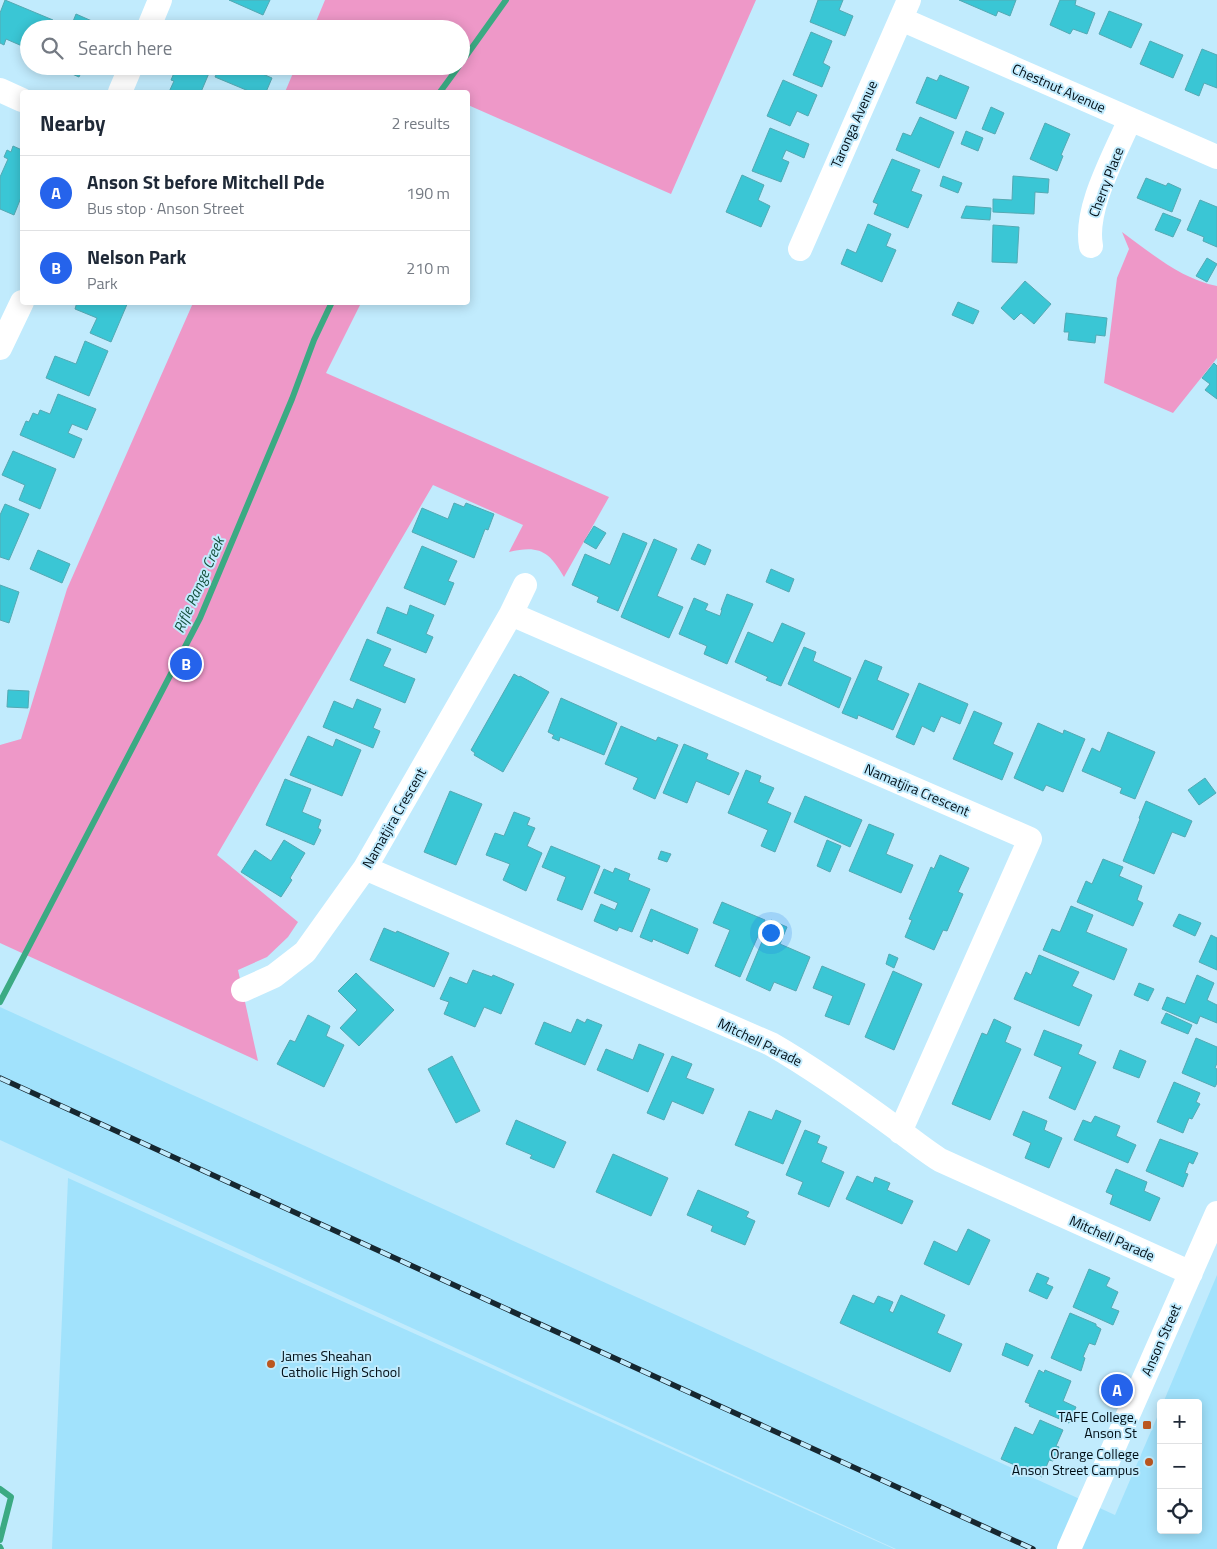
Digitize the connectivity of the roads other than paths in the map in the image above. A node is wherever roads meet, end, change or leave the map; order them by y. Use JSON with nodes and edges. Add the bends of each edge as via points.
{"nodes":[{"id":1,"x":160,"y":0,"type":"edge"},
{"id":2,"x":905,"y":10,"type":"edge"},
{"id":3,"x":152,"y":20,"type":"edge"},
{"id":4,"x":0,"y":90,"type":"edge"},
{"id":5,"x":20,"y":99,"type":"edge"},
{"id":6,"x":1130,"y":119,"type":"junction"},
{"id":7,"x":1217,"y":157,"type":"edge"},
{"id":8,"x":1091,"y":246,"type":"dead end"},
{"id":9,"x":800,"y":249,"type":"dead end"},
{"id":10,"x":21,"y":305,"type":"edge"},
{"id":11,"x":0,"y":348,"type":"edge"},
{"id":12,"x":525,"y":585,"type":"dead end"},
{"id":13,"x":511,"y":614,"type":"junction"},
{"id":14,"x":365,"y":868,"type":"junction"},
{"id":15,"x":243,"y":990,"type":"dead end"},
{"id":16,"x":900,"y":1132,"type":"junction"},
{"id":17,"x":1217,"y":1213,"type":"edge"},
{"id":18,"x":1191,"y":1273,"type":"junction"},
{"id":19,"x":1069,"y":1549,"type":"edge"}],
"edges":[{"from":1,"to":3,"type":"street"},
{"from":2,"to":6,"type":"street","name":"Chestnut Avenue"},
{"from":2,"to":9,"type":"street","name":"Taronga Avenue"},
{"from":4,"to":5,"type":"street"},
{"from":6,"to":7,"type":"street","name":"Chestnut Avenue"},
{"from":6,"to":8,"type":"street","name":"Cherry Place","via":[[1096,200],[1089,234]]},
{"from":10,"to":11,"type":"street"},
{"from":12,"to":13,"type":"street","name":"Namatjira Crescent"},
{"from":13,"to":14,"type":"street","name":"Namatjira Crescent"},
{"from":13,"to":16,"type":"street","name":"Namatjira Crescent","via":[[1030,839]]},
{"from":14,"to":15,"type":"street","name":"Namatjira Crescent","via":[[305,952],[274,976]]},
{"from":14,"to":16,"type":"street","name":"Mitchell Parade","via":[[771,1044],[807,1065]]},
{"from":16,"to":18,"type":"street","name":"Mitchell Parade","via":[[940,1160]]},
{"from":17,"to":18,"type":"street","name":"Anson Street"},
{"from":18,"to":19,"type":"street","name":"Anson Street"}]}
